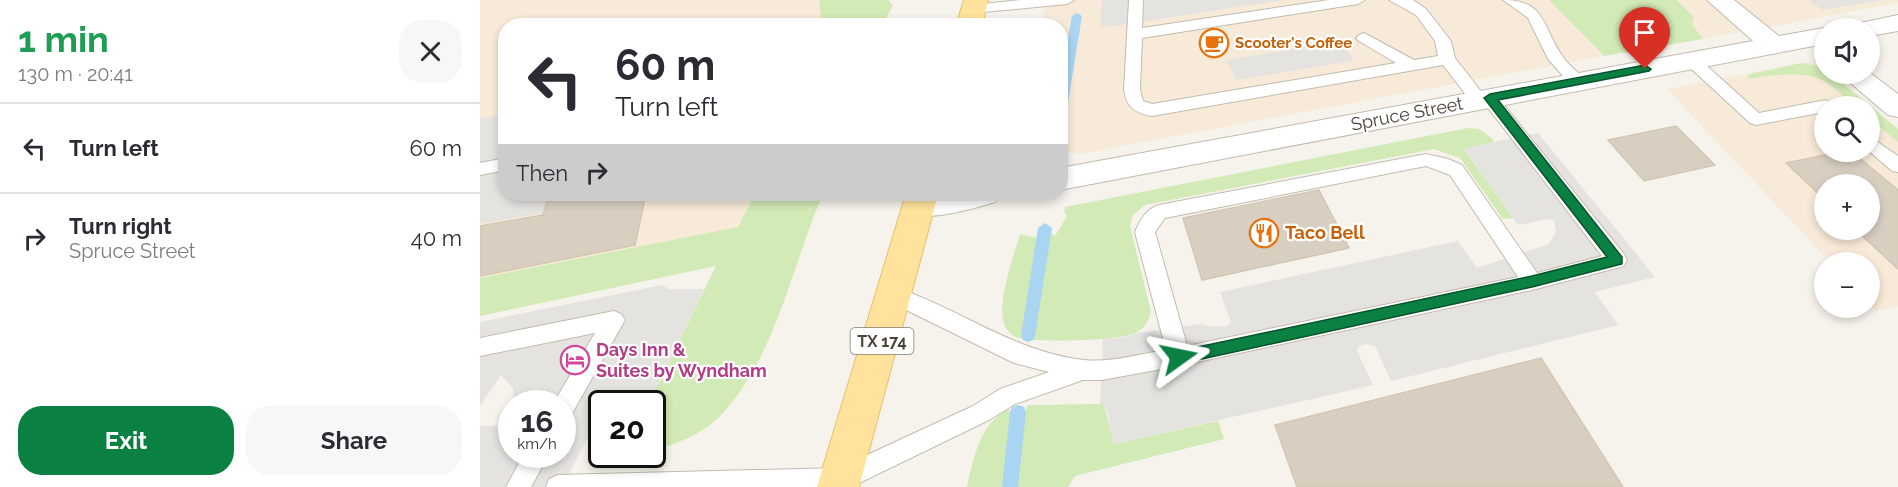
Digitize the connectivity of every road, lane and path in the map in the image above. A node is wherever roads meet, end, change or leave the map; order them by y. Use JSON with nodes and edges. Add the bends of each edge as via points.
{"nodes":[{"id":1,"x":1067,"y":0,"type":"edge"},
{"id":2,"x":1136,"y":0,"type":"edge"},
{"id":3,"x":1358,"y":0,"type":"edge"},
{"id":4,"x":1396,"y":0,"type":"edge"},
{"id":5,"x":1510,"y":0,"type":"edge"},
{"id":6,"x":1719,"y":0,"type":"edge"},
{"id":7,"x":971,"y":17,"type":"edge"},
{"id":8,"x":1898,"y":23,"type":"edge"},
{"id":9,"x":1880,"y":26,"type":"edge"},
{"id":10,"x":1135,"y":34,"type":"junction"},
{"id":11,"x":1364,"y":38,"type":"dead end"},
{"id":12,"x":1814,"y":42,"type":"edge"},
{"id":13,"x":1774,"y":45,"type":"junction"},
{"id":14,"x":1447,"y":58,"type":"junction"},
{"id":15,"x":1691,"y":60,"type":"junction"},
{"id":16,"x":1411,"y":64,"type":"junction"},
{"id":17,"x":1577,"y":81,"type":"junction"},
{"id":18,"x":1867,"y":84,"type":"edge"},
{"id":19,"x":1484,"y":99,"type":"junction"},
{"id":20,"x":1814,"y":107,"type":"edge"},
{"id":21,"x":1898,"y":108,"type":"edge"},
{"id":22,"x":1880,"y":151,"type":"edge"},
{"id":23,"x":498,"y":166,"type":"edge"},
{"id":24,"x":1898,"y":166,"type":"edge"},
{"id":25,"x":480,"y":169,"type":"edge"},
{"id":26,"x":1068,"y":177,"type":"edge"},
{"id":27,"x":921,"y":201,"type":"edge"},
{"id":28,"x":1532,"y":282,"type":"junction"},
{"id":29,"x":895,"y":295,"type":"junction"},
{"id":30,"x":480,"y":347,"type":"edge"},
{"id":31,"x":1179,"y":357,"type":"junction"},
{"id":32,"x":1084,"y":370,"type":"junction"},
{"id":33,"x":574,"y":390,"type":"edge"},
{"id":34,"x":529,"y":468,"type":"edge"},
{"id":35,"x":839,"y":484,"type":"edge"},
{"id":36,"x":518,"y":487,"type":"edge"},
{"id":37,"x":558,"y":487,"type":"edge"}],
"edges":[{"from":1,"to":7,"type":"lane"},
{"from":2,"to":10,"type":"lane"},
{"from":3,"to":10,"type":"lane"},
{"from":4,"to":14,"type":"lane","via":[[1421,12],[1443,41]]},
{"from":5,"to":17,"type":"lane","via":[[1534,15],[1556,58]]},
{"from":6,"to":13,"type":"street"},
{"from":8,"to":9,"type":"street"},
{"from":10,"to":16,"type":"lane","via":[[1134,103],[1152,110]]},
{"from":11,"to":16,"type":"lane"},
{"from":12,"to":13,"type":"street","name":"Spruce Street"},
{"from":13,"to":15,"type":"street","name":"Spruce Street"},
{"from":14,"to":16,"type":"lane"},
{"from":14,"to":19,"type":"lane"},
{"from":15,"to":17,"type":"street","name":"Spruce Street"},
{"from":15,"to":20,"type":"lane","via":[[1756,119]]},
{"from":17,"to":19,"type":"street","name":"Spruce Street"},
{"from":18,"to":21,"type":"street"},
{"from":19,"to":26,"type":"street","name":"Spruce Street"},
{"from":19,"to":28,"type":"lane","via":[[1617,260]]},
{"from":22,"to":24,"type":"lane"},
{"from":23,"to":25,"type":"lane"},
{"from":27,"to":29,"type":"main road","number":"TX 174"},
{"from":28,"to":31,"type":"lane"},
{"from":28,"to":31,"type":"lane","via":[[1456,170],[1442,162],[1426,160],[1159,212],[1145,232]]},
{"from":29,"to":32,"type":"lane","via":[[1022,356]]},
{"from":29,"to":35,"type":"main road","number":"TX 174"},
{"from":30,"to":33,"type":"lane","via":[[614,320]]},
{"from":31,"to":32,"type":"lane"},
{"from":32,"to":35,"type":"lane","via":[[1008,396]]},
{"from":34,"to":36,"type":"lane"},
{"from":35,"to":37,"type":"lane"}]}
